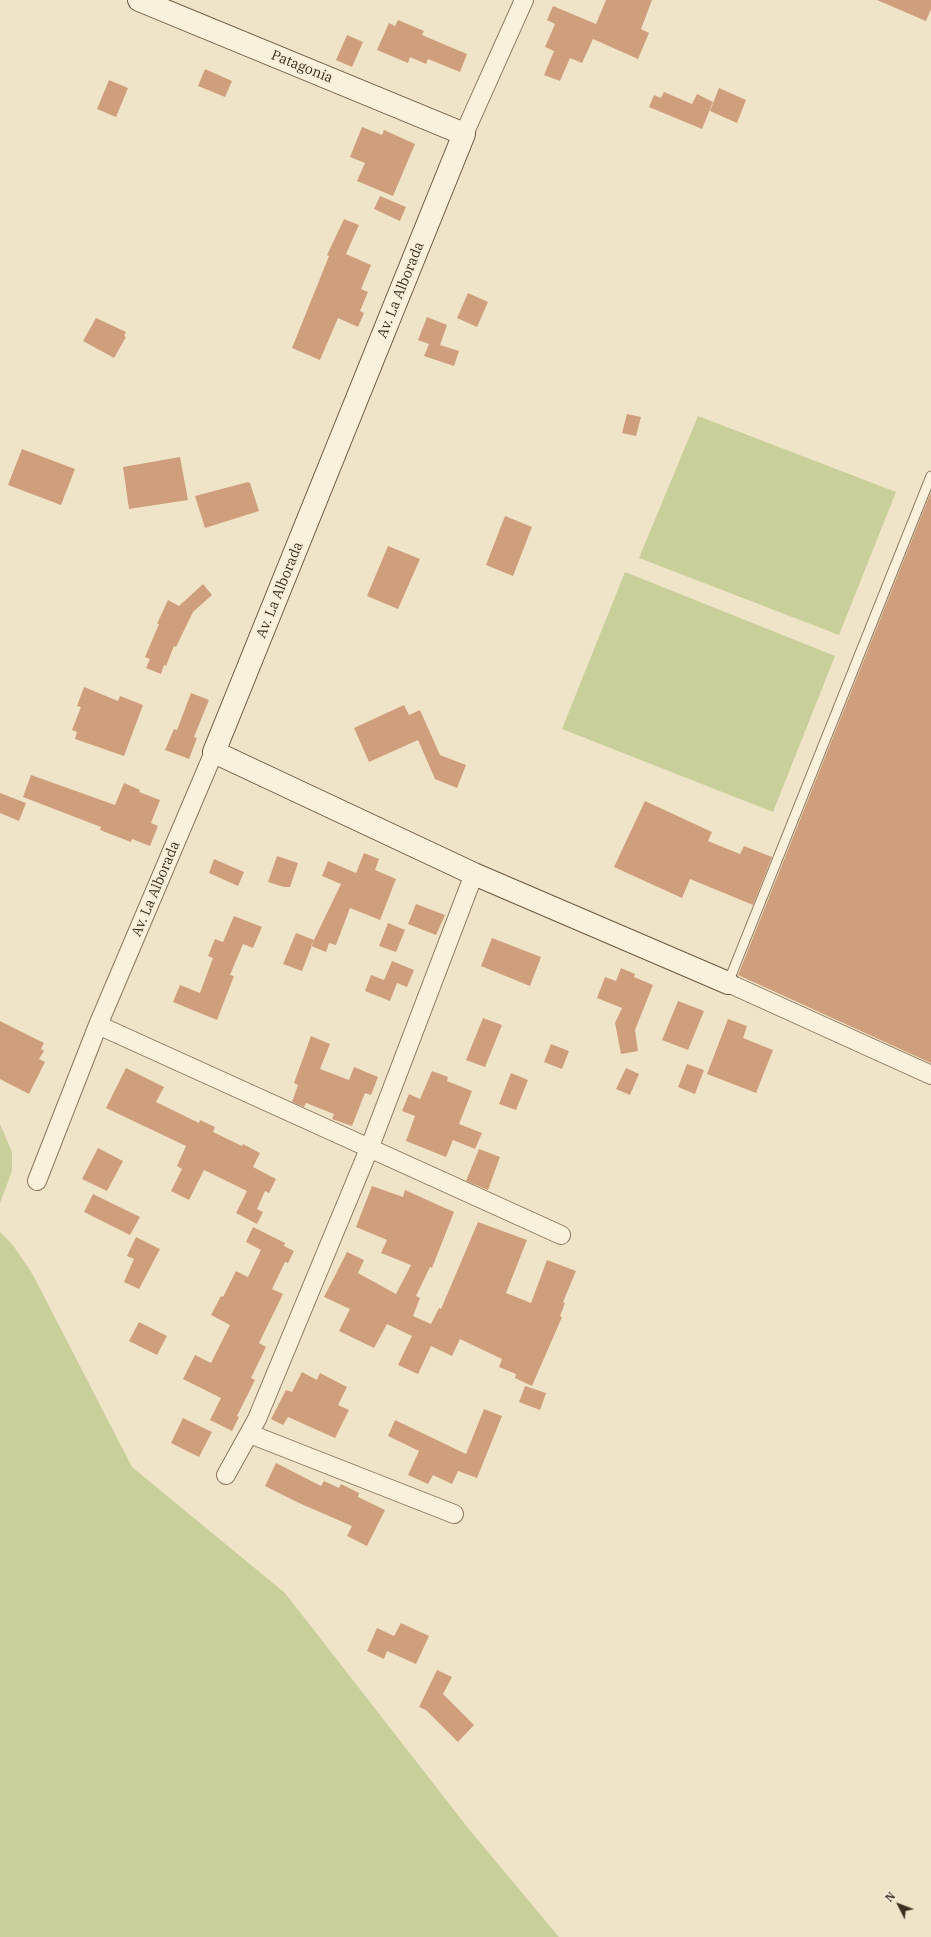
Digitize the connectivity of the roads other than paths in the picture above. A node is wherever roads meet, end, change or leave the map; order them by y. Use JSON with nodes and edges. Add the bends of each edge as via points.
{"nodes":[{"id":1,"x":139,"y":0,"type":"edge"},
{"id":2,"x":524,"y":0,"type":"edge"},
{"id":3,"x":464,"y":134,"type":"junction"},
{"id":4,"x":931,"y":476,"type":"edge"},
{"id":5,"x":214,"y":752,"type":"junction"},
{"id":6,"x":474,"y":874,"type":"junction"},
{"id":7,"x":728,"y":983,"type":"junction"},
{"id":8,"x":98,"y":1025,"type":"junction"},
{"id":9,"x":931,"y":1075,"type":"edge"},
{"id":10,"x":369,"y":1149,"type":"junction"},
{"id":11,"x":36,"y":1181,"type":"dead end"},
{"id":12,"x":561,"y":1235,"type":"dead end"},
{"id":13,"x":250,"y":1434,"type":"junction"},
{"id":14,"x":226,"y":1475,"type":"dead end"},
{"id":15,"x":454,"y":1514,"type":"dead end"}],
"edges":[{"from":1,"to":3,"type":"main road","name":"Patagonia"},
{"from":2,"to":3,"type":"street","name":"Av. La Alborada"},
{"from":3,"to":5,"type":"main road","name":"Av. La Alborada"},
{"from":4,"to":7,"type":"lane"},
{"from":5,"to":6,"type":"main road"},
{"from":5,"to":8,"type":"street","name":"Av. La Alborada"},
{"from":6,"to":7,"type":"main road"},
{"from":6,"to":10,"type":"street"},
{"from":7,"to":9,"type":"street"},
{"from":8,"to":10,"type":"street"},
{"from":8,"to":11,"type":"street","name":"Av. La Alborada"},
{"from":10,"to":12,"type":"street"},
{"from":10,"to":13,"type":"street"},
{"from":13,"to":14,"type":"street"},
{"from":13,"to":15,"type":"street"}]}
